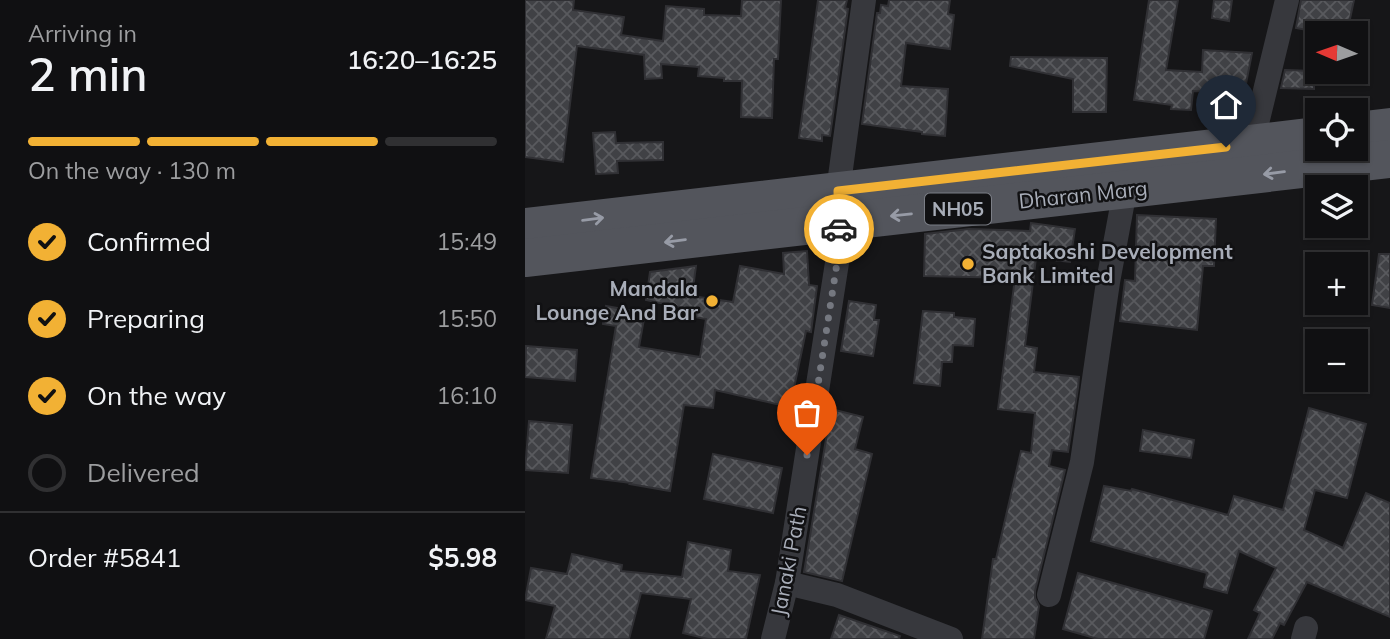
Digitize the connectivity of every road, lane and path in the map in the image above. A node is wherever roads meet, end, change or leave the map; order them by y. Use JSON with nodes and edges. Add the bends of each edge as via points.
{"nodes":[{"id":1,"x":864,"y":0,"type":"edge"},
{"id":2,"x":1287,"y":0,"type":"edge"},
{"id":3,"x":1390,"y":127,"type":"edge"},
{"id":4,"x":1368,"y":130,"type":"edge"},
{"id":5,"x":1305,"y":138,"type":"edge"},
{"id":6,"x":1252,"y":144,"type":"junction"},
{"id":7,"x":1390,"y":159,"type":"edge"},
{"id":8,"x":1125,"y":190,"type":"junction"},
{"id":9,"x":838,"y":206,"type":"junction"},
{"id":10,"x":525,"y":227,"type":"edge"},
{"id":11,"x":525,"y":258,"type":"edge"},
{"id":12,"x":787,"y":583,"type":"junction"},
{"id":13,"x":1049,"y":595,"type":"dead end"},
{"id":14,"x":773,"y":639,"type":"edge"},
{"id":15,"x":951,"y":639,"type":"edge"}],
"edges":[{"from":1,"to":9,"type":"street","name":"Janaki Path"},
{"from":2,"to":6,"type":"street"},
{"from":3,"to":4,"type":"main road"},
{"from":5,"to":6,"type":"main road","name":"Dharan Marg","number":"NH05"},
{"from":6,"to":9,"type":"main road","name":"Dharan Marg","number":"NH05"},
{"from":7,"to":8,"type":"main road","name":"Dharan Marg","number":"NH05","one_way":true},
{"from":8,"to":9,"type":"main road","name":"Dharan Marg","number":"NH05","one_way":true},
{"from":8,"to":13,"type":"street","via":[[1082,462]]},
{"from":10,"to":9,"type":"main road","name":"Dharan Marg","number":"NH05","one_way":true},
{"from":9,"to":11,"type":"main road","name":"Dharan Marg","number":"NH05","one_way":true},
{"from":9,"to":12,"type":"street","name":"Janaki Path","via":[[839,250]]},
{"from":12,"to":14,"type":"street","name":"Janaki Path"},
{"from":12,"to":15,"type":"street","via":[[837,595]]}]}
